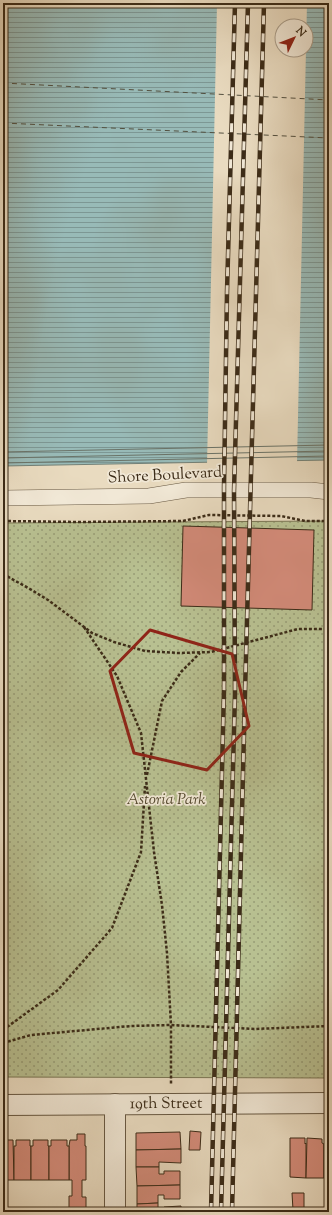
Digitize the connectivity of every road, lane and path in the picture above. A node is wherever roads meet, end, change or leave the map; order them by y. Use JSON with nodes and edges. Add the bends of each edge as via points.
{"nodes":[{"id":1,"x":329,"y":492,"type":"edge"},
{"id":2,"x":3,"y":498,"type":"edge"},
{"id":3,"x":3,"y":521,"type":"edge"},
{"id":4,"x":329,"y":521,"type":"edge"},
{"id":5,"x":3,"y":574,"type":"edge"},
{"id":6,"x":84,"y":627,"type":"junction"},
{"id":7,"x":329,"y":629,"type":"edge"},
{"id":8,"x":200,"y":653,"type":"junction"},
{"id":9,"x":146,"y":778,"type":"junction"},
{"id":10,"x":171,"y":1025,"type":"junction"},
{"id":11,"x":329,"y":1026,"type":"edge"},
{"id":12,"x":3,"y":1030,"type":"edge"},
{"id":13,"x":3,"y":1043,"type":"edge"},
{"id":14,"x":171,"y":1086,"type":"dead end"},
{"id":15,"x":329,"y":1103,"type":"edge"},
{"id":16,"x":3,"y":1104,"type":"edge"},
{"id":17,"x":115,"y":1104,"type":"junction"},
{"id":18,"x":115,"y":1212,"type":"edge"}],
"edges":[{"from":1,"to":2,"type":"street","name":"Shore Boulevard","via":[[186,490],[149,496]]},
{"from":3,"to":4,"type":"path","via":[[183,521],[209,515],[281,516],[305,521]]},
{"from":5,"to":6,"type":"path","via":[[36,592]]},
{"from":6,"to":8,"type":"path","via":[[114,642],[145,650]]},
{"from":6,"to":9,"type":"path","via":[[117,676],[141,733]]},
{"from":7,"to":8,"type":"path","via":[[298,629],[246,644]]},
{"from":8,"to":9,"type":"path","via":[[181,672],[162,701]]},
{"from":9,"to":10,"type":"path","via":[[167,953]]},
{"from":9,"to":12,"type":"path","via":[[141,852],[112,928],[58,990]]},
{"from":10,"to":11,"type":"path","via":[[255,1029]]},
{"from":10,"to":13,"type":"path","via":[[31,1035]]},
{"from":10,"to":14,"type":"path"},
{"from":15,"to":17,"type":"street","name":"19th Street"},
{"from":16,"to":17,"type":"street","name":"19th Street"},
{"from":17,"to":18,"type":"street"}]}
